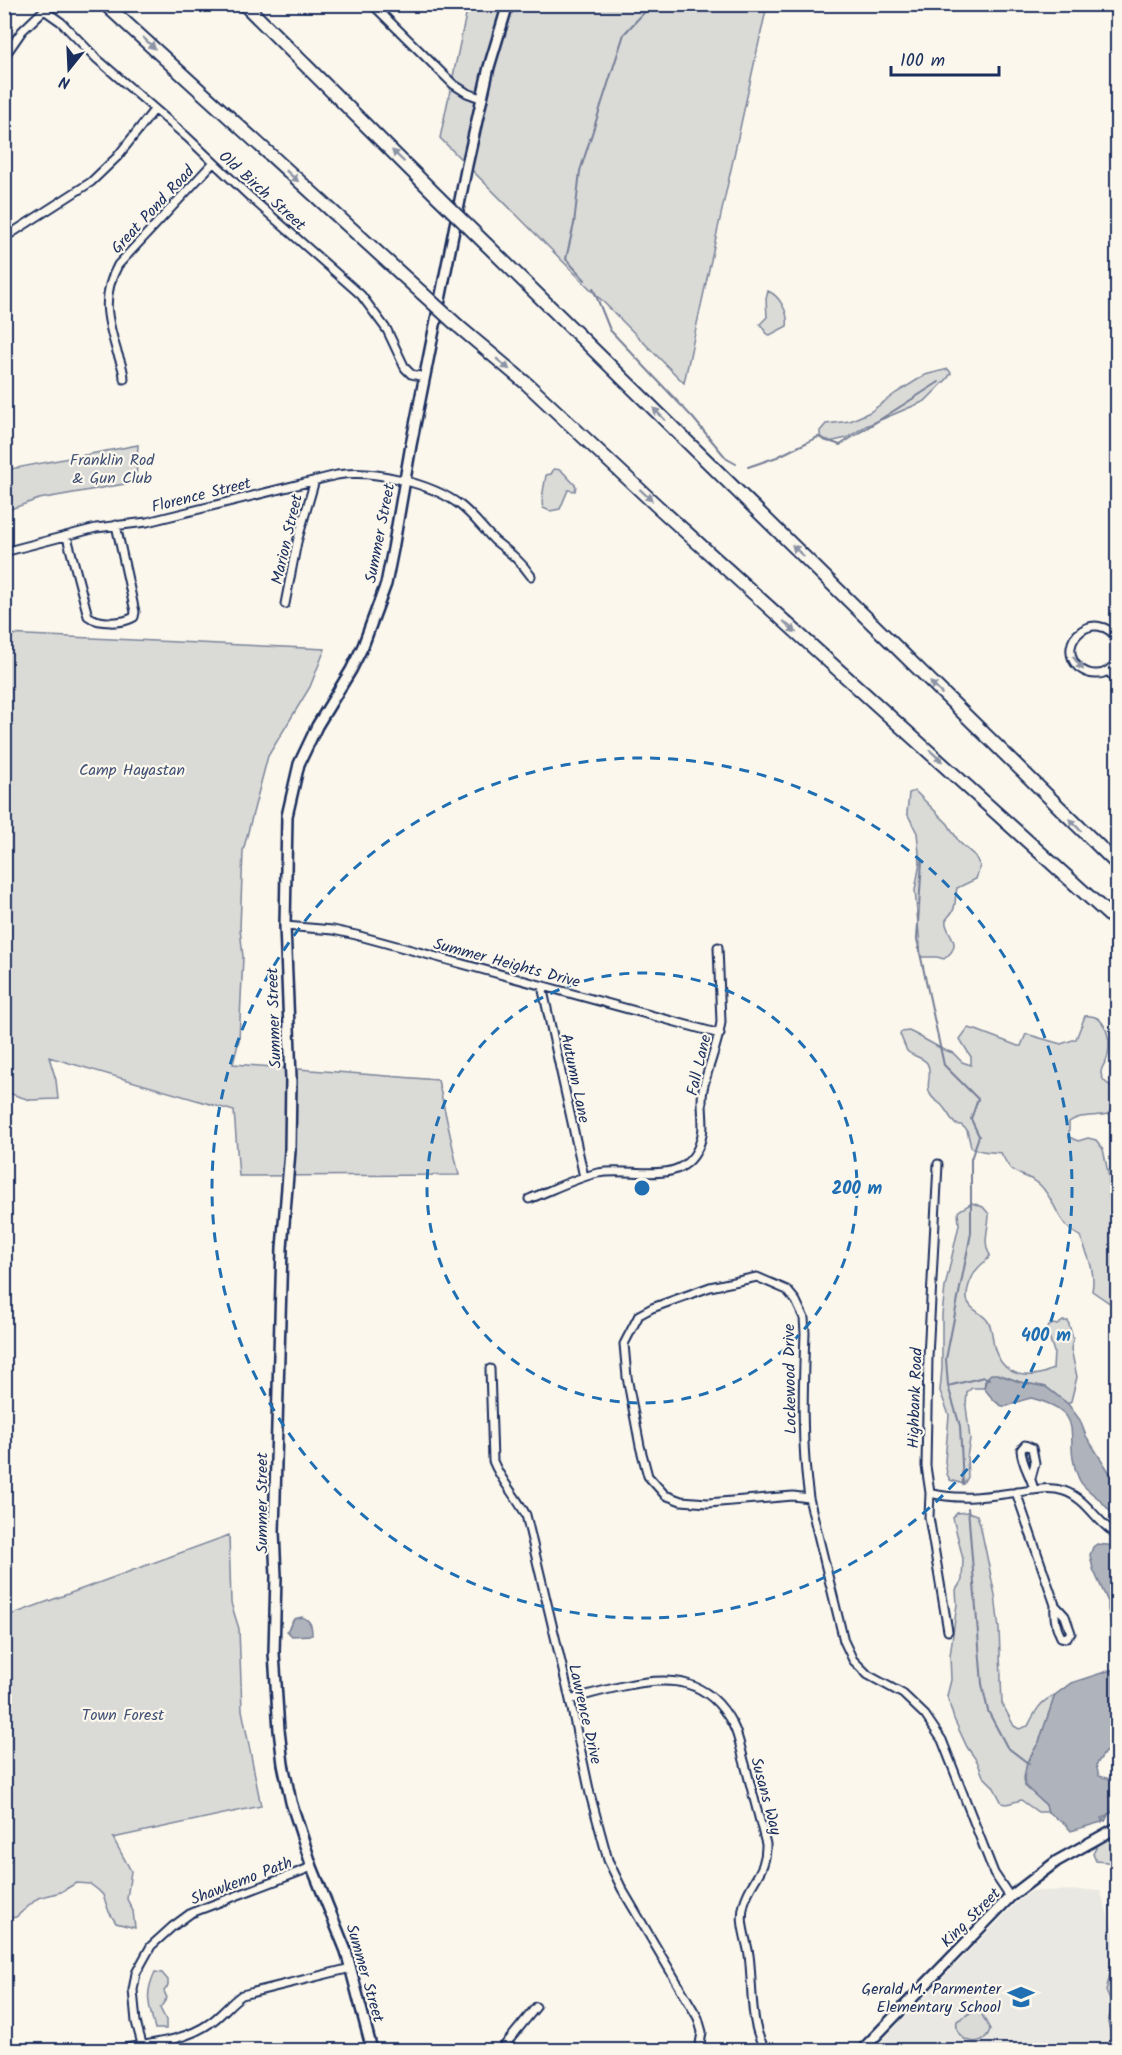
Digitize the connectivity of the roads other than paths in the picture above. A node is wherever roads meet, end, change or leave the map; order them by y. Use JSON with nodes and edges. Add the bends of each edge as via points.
{"nodes":[{"id":1,"x":105,"y":4,"type":"edge"},
{"id":2,"x":244,"y":4,"type":"edge"},
{"id":3,"x":372,"y":4,"type":"edge"},
{"id":4,"x":508,"y":4,"type":"edge"},
{"id":5,"x":1108,"y":4,"type":"edge"},
{"id":6,"x":1118,"y":13,"type":"edge"},
{"id":7,"x":4,"y":57,"type":"edge"},
{"id":8,"x":483,"y":99,"type":"junction"},
{"id":9,"x":154,"y":110,"type":"junction"},
{"id":10,"x":213,"y":163,"type":"junction"},
{"id":11,"x":4,"y":238,"type":"edge"},
{"id":12,"x":424,"y":377,"type":"junction"},
{"id":13,"x":124,"y":379,"type":"dead end"},
{"id":14,"x":315,"y":480,"type":"junction"},
{"id":15,"x":404,"y":481,"type":"junction"},
{"id":16,"x":116,"y":525,"type":"junction"},
{"id":17,"x":67,"y":537,"type":"junction"},
{"id":18,"x":4,"y":552,"type":"edge"},
{"id":19,"x":531,"y":576,"type":"dead end"},
{"id":20,"x":285,"y":604,"type":"dead end"},
{"id":21,"x":1118,"y":640,"type":"edge"},
{"id":22,"x":1117,"y":662,"type":"edge"},
{"id":23,"x":1108,"y":671,"type":"junction"},
{"id":24,"x":1118,"y":682,"type":"edge"},
{"id":25,"x":1118,"y":865,"type":"edge"},
{"id":26,"x":1118,"y":922,"type":"edge"},
{"id":27,"x":285,"y":926,"type":"junction"},
{"id":28,"x":718,"y":947,"type":"dead end"},
{"id":29,"x":542,"y":986,"type":"junction"},
{"id":30,"x":720,"y":1034,"type":"junction"},
{"id":31,"x":938,"y":1164,"type":"dead end"},
{"id":32,"x":584,"y":1176,"type":"junction"},
{"id":33,"x":529,"y":1199,"type":"dead end"},
{"id":34,"x":490,"y":1370,"type":"dead end"},
{"id":35,"x":1031,"y":1478,"type":"dead end"},
{"id":36,"x":1034,"y":1490,"type":"junction"},
{"id":37,"x":1016,"y":1492,"type":"junction"},
{"id":38,"x":930,"y":1493,"type":"junction"},
{"id":39,"x":809,"y":1498,"type":"junction"},
{"id":40,"x":1118,"y":1535,"type":"edge"},
{"id":41,"x":1055,"y":1605,"type":"dead end"},
{"id":42,"x":948,"y":1630,"type":"dead end"},
{"id":43,"x":570,"y":1700,"type":"junction"},
{"id":44,"x":1118,"y":1827,"type":"edge"},
{"id":45,"x":312,"y":1867,"type":"junction"},
{"id":46,"x":1010,"y":1897,"type":"junction"},
{"id":47,"x":351,"y":1968,"type":"junction"},
{"id":48,"x":536,"y":2007,"type":"dead end"},
{"id":49,"x":142,"y":2044,"type":"junction"},
{"id":50,"x":114,"y":2050,"type":"edge"},
{"id":51,"x":372,"y":2050,"type":"edge"},
{"id":52,"x":501,"y":2050,"type":"edge"},
{"id":53,"x":699,"y":2050,"type":"edge"},
{"id":54,"x":766,"y":2050,"type":"edge"},
{"id":55,"x":862,"y":2050,"type":"edge"}],
"edges":[{"from":1,"to":26,"type":"highway","one_way":true,"bridge":true},
{"from":25,"to":2,"type":"highway","one_way":true,"bridge":true},
{"from":3,"to":8,"type":"street","via":[[453,84]]},
{"from":4,"to":8,"type":"main road","name":"Summer Street"},
{"from":5,"to":6,"type":"street"},
{"from":7,"to":9,"type":"street","name":"Old Birch Street","via":[[44,10]]},
{"from":8,"to":12,"type":"main road","name":"Summer Street"},
{"from":9,"to":10,"type":"street","name":"Old Birch Street"},
{"from":9,"to":11,"type":"street","via":[[117,157],[91,182]]},
{"from":10,"to":12,"type":"street","name":"Old Birch Street","via":[[361,295],[387,330],[405,368]]},
{"from":10,"to":13,"type":"street","name":"Great Pond Road","via":[[118,265],[111,279],[107,312]]},
{"from":12,"to":15,"type":"main road","name":"Summer Street"},
{"from":14,"to":15,"type":"street","name":"Florence Street","via":[[359,472]]},
{"from":14,"to":16,"type":"street","name":"Florence Street","via":[[147,522]]},
{"from":14,"to":20,"type":"street","name":"Marion Street"},
{"from":15,"to":19,"type":"street","name":"Florence Street","via":[[428,488],[461,506],[522,562]]},
{"from":15,"to":27,"type":"main road","name":"Summer Street","via":[[389,573],[373,621],[351,670],[306,748],[292,790],[285,848]]},
{"from":16,"to":17,"type":"street","name":"Florence Street"},
{"from":16,"to":17,"type":"street","via":[[135,612],[127,621],[98,621],[88,616]]},
{"from":17,"to":18,"type":"street","name":"Florence Street"},
{"from":21,"to":23,"type":"street","one_way":true,"via":[[1107,629],[1092,626],[1079,632],[1071,646],[1073,660],[1080,669],[1094,674]]},
{"from":22,"to":23,"type":"street"},
{"from":23,"to":24,"type":"street"},
{"from":27,"to":29,"type":"street","name":"Summer Heights Drive","via":[[356,935]]},
{"from":27,"to":45,"type":"main road","name":"Summer Street","via":[[290,1151],[282,1248],[274,1653],[284,1764],[291,1802]]},
{"from":28,"to":30,"type":"street","name":"Fall Lane"},
{"from":29,"to":30,"type":"street","name":"Summer Heights Drive"},
{"from":29,"to":32,"type":"street","name":"Autumn Lane"},
{"from":30,"to":32,"type":"street","name":"Fall Lane","via":[[702,1092],[703,1134],[691,1160],[668,1173],[614,1170]]},
{"from":31,"to":38,"type":"street","name":"Highbank Road","via":[[927,1389],[926,1466]]},
{"from":32,"to":33,"type":"street","name":"Fall Lane"},
{"from":34,"to":43,"type":"street","name":"Lawrence Drive","via":[[493,1461],[498,1475],[526,1515]]},
{"from":35,"to":36,"type":"street"},
{"from":36,"to":37,"type":"street"},
{"from":36,"to":40,"type":"street","via":[[1056,1489],[1073,1495]]},
{"from":37,"to":38,"type":"street","via":[[964,1497]]},
{"from":37,"to":41,"type":"street"},
{"from":38,"to":42,"type":"street","name":"Highbank Road","via":[[928,1510]]},
{"from":39,"to":39,"type":"street","name":"Lockewood Drive","via":[[803,1435],[806,1333],[804,1318],[786,1290],[757,1277],[711,1287],[639,1315],[624,1344],[627,1377],[648,1476],[665,1495],[708,1503]]},
{"from":39,"to":46,"type":"street","name":"Lockewood Drive","via":[[844,1641],[853,1660],[868,1675],[903,1694],[921,1710],[942,1740],[994,1873]]},
{"from":43,"to":53,"type":"street","name":"Lawrence Drive","via":[[608,1860],[698,2018],[702,2032]]},
{"from":43,"to":54,"type":"street","name":"Susans Way","via":[[651,1680],[673,1680],[709,1693],[733,1725],[766,1844],[765,1862],[744,1902],[742,1928],[759,2035]]},
{"from":44,"to":46,"type":"main road","name":"King Street","via":[[1057,1861]]},
{"from":45,"to":47,"type":"main road","name":"Summer Street"},
{"from":45,"to":49,"type":"street","name":"Shawkemo Path","via":[[191,1913],[151,1946],[136,1973],[133,1990]]},
{"from":46,"to":55,"type":"main road","name":"King Street"},
{"from":47,"to":49,"type":"street","via":[[242,1995],[211,2023],[194,2032]]},
{"from":47,"to":51,"type":"main road","name":"Summer Street"},
{"from":48,"to":52,"type":"street"},
{"from":49,"to":50,"type":"street"}]}
